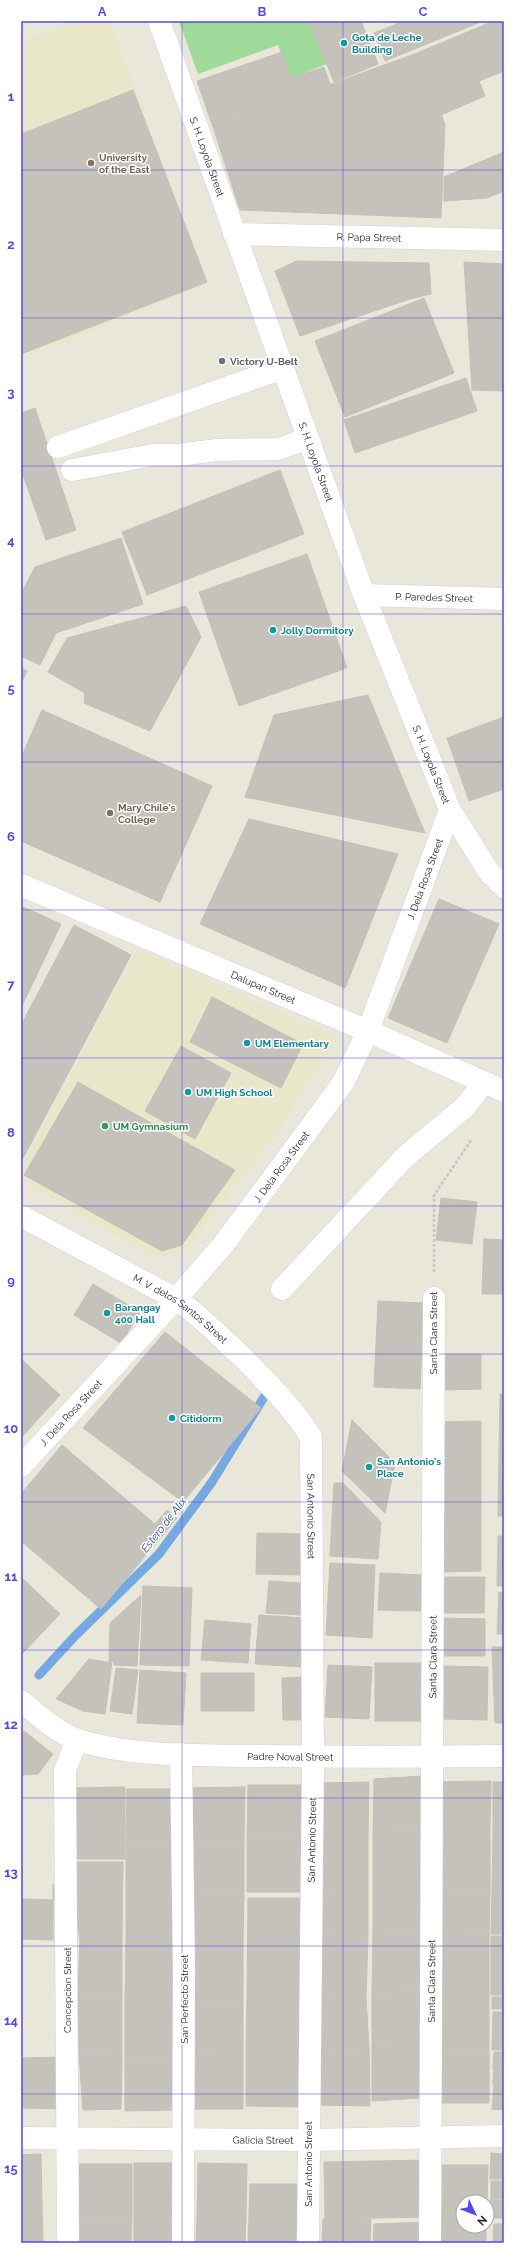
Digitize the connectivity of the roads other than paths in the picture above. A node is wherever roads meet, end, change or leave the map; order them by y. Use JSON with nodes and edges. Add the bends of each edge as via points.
{"nodes":[{"id":1,"x":159,"y":21,"type":"edge"},
{"id":2,"x":234,"y":234,"type":"junction"},
{"id":3,"x":504,"y":240,"type":"edge"},
{"id":4,"x":283,"y":368,"type":"junction"},
{"id":5,"x":308,"y":438,"type":"junction"},
{"id":6,"x":58,"y":447,"type":"dead end"},
{"id":7,"x":72,"y":470,"type":"dead end"},
{"id":8,"x":364,"y":595,"type":"junction"},
{"id":9,"x":504,"y":600,"type":"edge"},
{"id":10,"x":450,"y":810,"type":"junction"},
{"id":11,"x":21,"y":885,"type":"edge"},
{"id":12,"x":504,"y":887,"type":"edge"},
{"id":13,"x":368,"y":1031,"type":"junction"},
{"id":14,"x":483,"y":1082,"type":"junction"},
{"id":15,"x":504,"y":1091,"type":"edge"},
{"id":16,"x":21,"y":1216,"type":"edge"},
{"id":17,"x":282,"y":1289,"type":"dead end"},
{"id":18,"x":434,"y":1298,"type":"road end"},
{"id":19,"x":176,"y":1299,"type":"junction"},
{"id":20,"x":311,"y":1437,"type":"joint"},
{"id":21,"x":21,"y":1466,"type":"edge"},
{"id":22,"x":24,"y":1711,"type":"edge"},
{"id":23,"x":78,"y":1740,"type":"junction"},
{"id":24,"x":181,"y":1754,"type":"junction"},
{"id":25,"x":504,"y":1756,"type":"edge"},
{"id":26,"x":313,"y":1757,"type":"junction"},
{"id":27,"x":430,"y":1757,"type":"junction"},
{"id":28,"x":429,"y":2136,"type":"junction"},
{"id":29,"x":504,"y":2136,"type":"edge"},
{"id":30,"x":21,"y":2138,"type":"edge"},
{"id":31,"x":68,"y":2138,"type":"junction"},
{"id":32,"x":182,"y":2138,"type":"junction"},
{"id":33,"x":308,"y":2140,"type":"junction"},
{"id":34,"x":68,"y":2243,"type":"edge"},
{"id":35,"x":183,"y":2243,"type":"edge"},
{"id":36,"x":308,"y":2243,"type":"edge"},
{"id":37,"x":430,"y":2243,"type":"edge"}],
"edges":[{"from":1,"to":2,"type":"street","name":"S. H. Loyola Street"},
{"from":2,"to":3,"type":"street","name":"R. Papa Street"},
{"from":2,"to":4,"type":"street","name":"S. H. Loyola Street"},
{"from":4,"to":5,"type":"street","name":"S. H. Loyola Street"},
{"from":4,"to":6,"type":"street"},
{"from":5,"to":7,"type":"street","via":[[279,449],[153,455]]},
{"from":5,"to":8,"type":"street","name":"S. H. Loyola Street"},
{"from":8,"to":9,"type":"street","name":"P. Paredes Street"},
{"from":8,"to":10,"type":"street","name":"S. H. Loyola Street"},
{"from":10,"to":12,"type":"street","name":"S. H. Loyola Street","via":[[489,872]]},
{"from":10,"to":13,"type":"street","name":"J. Dela Rosa Street"},
{"from":11,"to":13,"type":"street","name":"Dalupan Street"},
{"from":13,"to":14,"type":"street","name":"Dalupan Street"},
{"from":13,"to":19,"type":"street","name":"J. Dela Rosa Street","via":[[343,1083],[223,1245]]},
{"from":14,"to":15,"type":"street","name":"Dalupan Street"},
{"from":14,"to":17,"type":"street","via":[[466,1106],[406,1156]]},
{"from":16,"to":19,"type":"street","name":"M. V. delos Santos Street"},
{"from":18,"to":27,"type":"street","name":"Santa Clara Street"},
{"from":19,"to":20,"type":"street","name":"M. V. delos Santos Street","via":[[197,1314],[274,1388],[295,1412]]},
{"from":19,"to":21,"type":"street","name":"J. Dela Rosa Street"},
{"from":20,"to":26,"type":"street","name":"San Antonio Street"},
{"from":22,"to":23,"type":"street","name":"Padre Noval Street"},
{"from":23,"to":24,"type":"street","name":"Padre Noval Street","via":[[131,1750]]},
{"from":23,"to":31,"type":"street","name":"Concepcion Street","via":[[65,1770]]},
{"from":24,"to":26,"type":"street","name":"Padre Noval Street"},
{"from":24,"to":32,"type":"street","name":"San Perfecto Street","via":[[184,1968]]},
{"from":25,"to":27,"type":"street","name":"Padre Noval Street"},
{"from":26,"to":27,"type":"street","name":"Padre Noval Street"},
{"from":26,"to":33,"type":"street","name":"San Antonio Street"},
{"from":27,"to":28,"type":"street","name":"Santa Clara Street"},
{"from":28,"to":29,"type":"street","name":"Galicia Street"},
{"from":28,"to":33,"type":"street","name":"Galicia Street"},
{"from":28,"to":37,"type":"street","name":"Santa Clara Street"},
{"from":30,"to":31,"type":"street","name":"Galicia Street"},
{"from":31,"to":32,"type":"street","name":"Galicia Street"},
{"from":31,"to":34,"type":"street","name":"Concepcion Street"},
{"from":32,"to":33,"type":"street","name":"Galicia Street"},
{"from":32,"to":35,"type":"street","name":"San Perfecto Street"},
{"from":33,"to":36,"type":"street","name":"San Antonio Street"}]}
